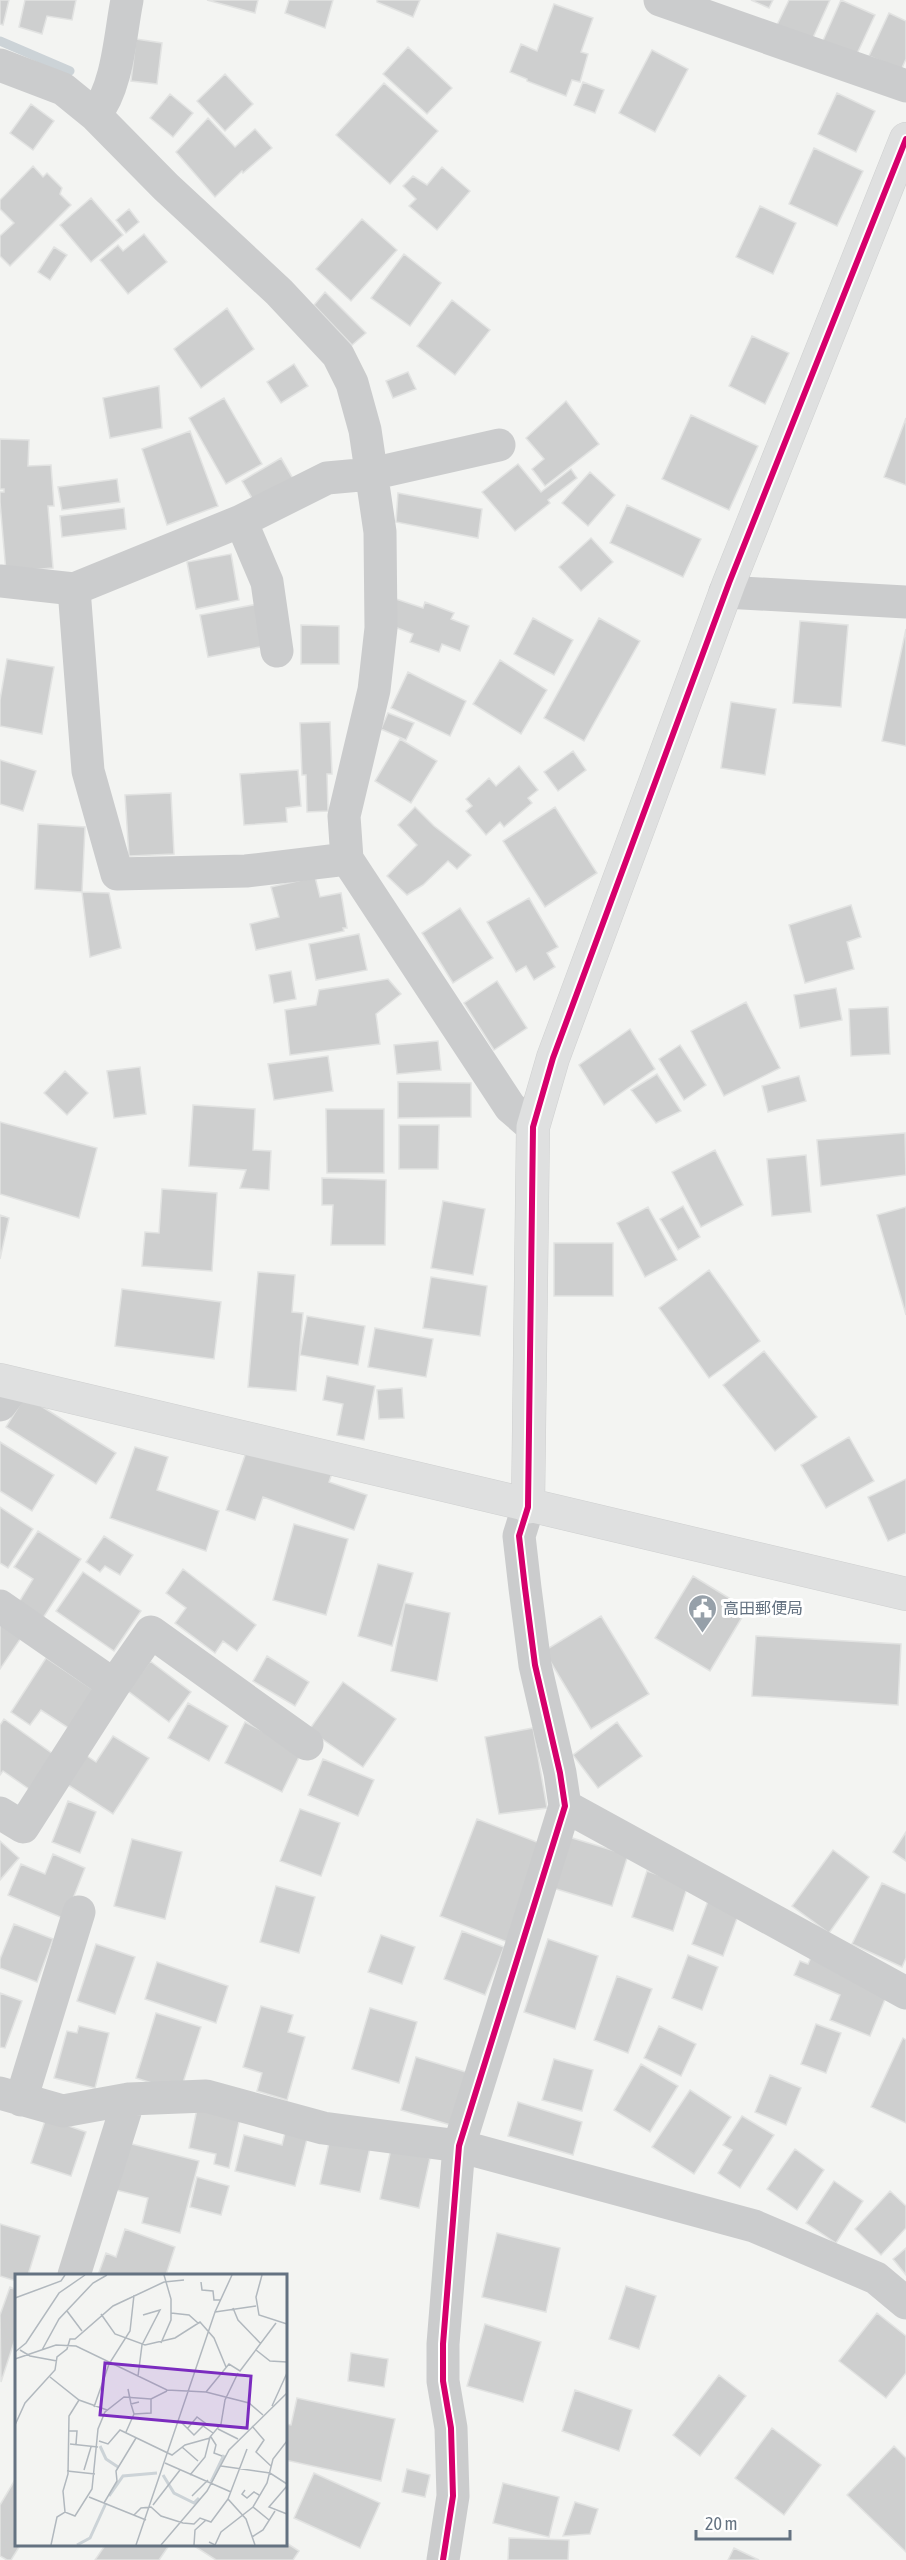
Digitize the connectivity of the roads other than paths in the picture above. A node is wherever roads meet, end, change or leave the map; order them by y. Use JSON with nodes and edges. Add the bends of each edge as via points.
{"nodes":[{"id":1,"x":127,"y":0,"type":"edge"},
{"id":2,"x":660,"y":0,"type":"edge"},
{"id":3,"x":0,"y":65,"type":"edge"},
{"id":4,"x":906,"y":86,"type":"edge"},
{"id":5,"x":95,"y":115,"type":"junction"},
{"id":6,"x":906,"y":139,"type":"edge"},
{"id":7,"x":499,"y":445,"type":"dead end"},
{"id":8,"x":370,"y":474,"type":"junction"},
{"id":9,"x":242,"y":521,"type":"junction"},
{"id":10,"x":0,"y":581,"type":"edge"},
{"id":11,"x":74,"y":589,"type":"junction"},
{"id":12,"x":725,"y":592,"type":"junction"},
{"id":13,"x":906,"y":602,"type":"edge"},
{"id":14,"x":278,"y":651,"type":"dead end"},
{"id":15,"x":346,"y":859,"type":"junction"},
{"id":16,"x":533,"y":1127,"type":"junction"},
{"id":17,"x":5,"y":1390,"type":"edge"},
{"id":18,"x":528,"y":1507,"type":"junction"},
{"id":19,"x":906,"y":1594,"type":"edge"},
{"id":20,"x":0,"y":1606,"type":"edge"},
{"id":21,"x":114,"y":1685,"type":"junction"},
{"id":22,"x":308,"y":1744,"type":"dead end"},
{"id":23,"x":565,"y":1806,"type":"junction"},
{"id":24,"x":0,"y":1813,"type":"edge"},
{"id":25,"x":79,"y":1912,"type":"dead end"},
{"id":26,"x":906,"y":1993,"type":"edge"},
{"id":27,"x":10,"y":2097,"type":"edge"},
{"id":28,"x":129,"y":2099,"type":"junction"},
{"id":29,"x":459,"y":2146,"type":"junction"},
{"id":30,"x":74,"y":2274,"type":"edge"},
{"id":31,"x":906,"y":2302,"type":"edge"},
{"id":32,"x":443,"y":2560,"type":"edge"}],
"edges":[{"from":1,"to":5,"type":"street","via":[[112,78],[105,103]]},
{"from":2,"to":4,"type":"street"},
{"from":3,"to":5,"type":"street","via":[[63,89]]},
{"from":5,"to":8,"type":"street","via":[[165,187],[279,291],[338,355],[352,383],[365,430]]},
{"from":6,"to":12,"type":"street"},
{"from":7,"to":8,"type":"street"},
{"from":8,"to":9,"type":"street","via":[[327,478]]},
{"from":8,"to":15,"type":"street","via":[[380,532],[381,628],[374,690],[344,816]]},
{"from":9,"to":11,"type":"street"},
{"from":9,"to":14,"type":"street","via":[[267,582]]},
{"from":10,"to":11,"type":"street"},
{"from":11,"to":15,"type":"street","via":[[88,771],[117,874],[246,871]]},
{"from":12,"to":13,"type":"street"},
{"from":12,"to":16,"type":"street","via":[[553,1058]]},
{"from":15,"to":16,"type":"street","via":[[510,1107]]},
{"from":16,"to":18,"type":"street"},
{"from":17,"to":18,"type":"street"},
{"from":18,"to":19,"type":"street"},
{"from":18,"to":23,"type":"street","via":[[519,1536],[525,1588],[535,1665]]},
{"from":20,"to":21,"type":"street"},
{"from":21,"to":22,"type":"street","via":[[151,1632]]},
{"from":21,"to":24,"type":"street","via":[[23,1827]]},
{"from":23,"to":26,"type":"street"},
{"from":23,"to":29,"type":"street"},
{"from":25,"to":27,"type":"street"},
{"from":27,"to":28,"type":"street","via":[[63,2111]]},
{"from":28,"to":29,"type":"street","via":[[206,2096],[323,2128]]},
{"from":28,"to":30,"type":"street"},
{"from":29,"to":31,"type":"street","via":[[754,2226],[876,2278]]},
{"from":29,"to":32,"type":"street","via":[[443,2344],[453,2496]]}]}
